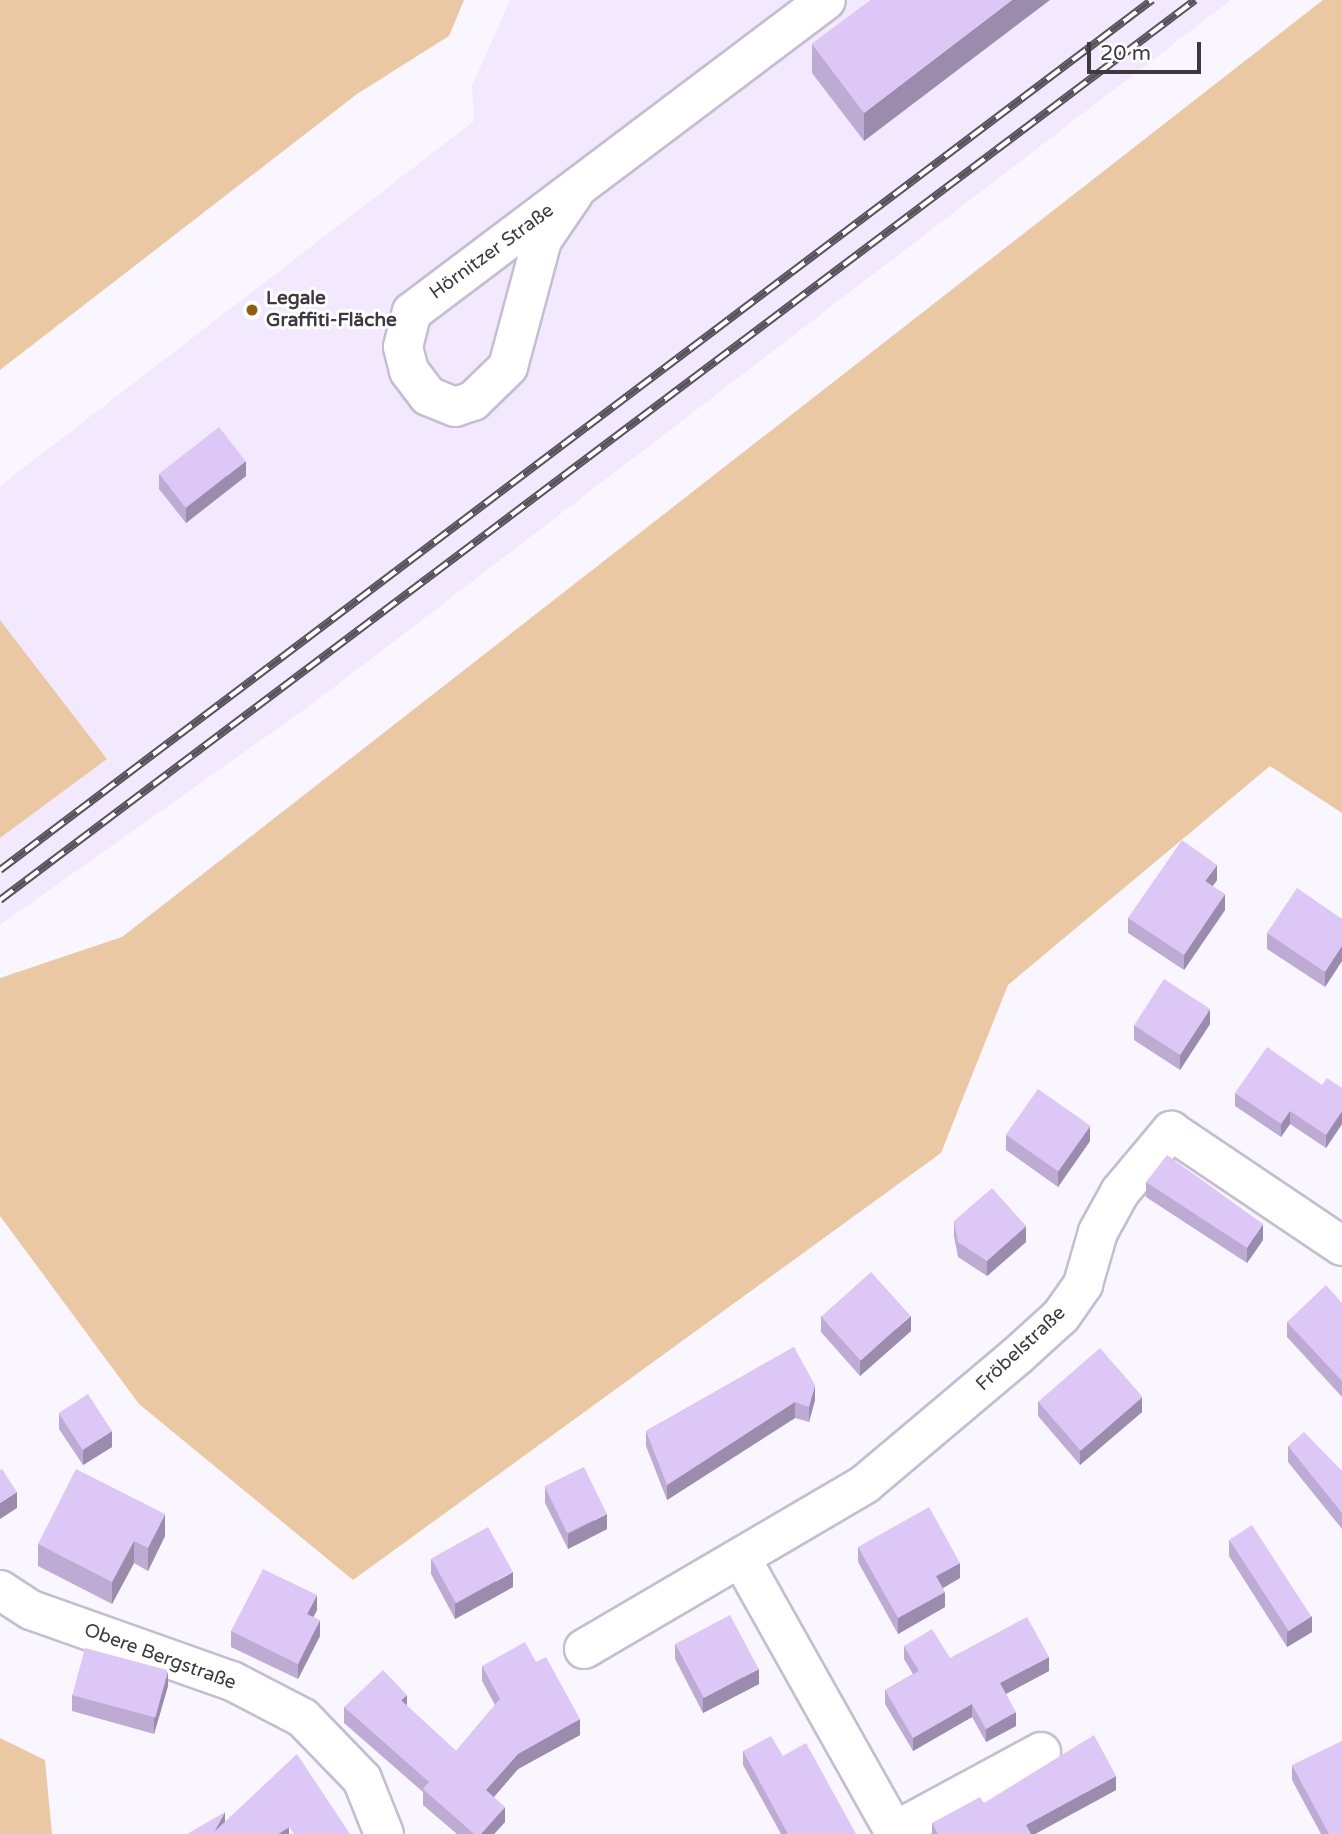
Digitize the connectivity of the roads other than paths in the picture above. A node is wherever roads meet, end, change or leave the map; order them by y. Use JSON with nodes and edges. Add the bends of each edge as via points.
{"nodes":[{"id":1,"x":826,"y":0,"type":"edge"},
{"id":2,"x":575,"y":193,"type":"junction"},
{"id":3,"x":1342,"y":1245,"type":"edge"},
{"id":4,"x":742,"y":1560,"type":"junction"},
{"id":5,"x":0,"y":1590,"type":"edge"},
{"id":6,"x":584,"y":1649,"type":"dead end"},
{"id":7,"x":1041,"y":1752,"type":"dead end"},
{"id":8,"x":896,"y":1833,"type":"edge"},
{"id":9,"x":384,"y":1834,"type":"edge"}],
"edges":[{"from":1,"to":2,"type":"street","name":"Hörnitzer Straße"},
{"from":2,"to":2,"type":"street","name":"Hörnitzer Straße","via":[[412,312],[403,347],[409,371],[428,396],[464,404],[488,393],[508,368],[542,240]]},
{"from":3,"to":4,"type":"street","name":"Fröbelstraße","via":[[1171,1131],[1120,1192],[1098,1232],[1083,1284],[1061,1316],[865,1484]]},
{"from":4,"to":6,"type":"street","name":"Fröbelstraße"},
{"from":4,"to":8,"type":"street"},
{"from":5,"to":9,"type":"street","name":"Obere Bergstraße","via":[[31,1610],[232,1681],[303,1718],[362,1780]]},
{"from":7,"to":8,"type":"street"}]}
